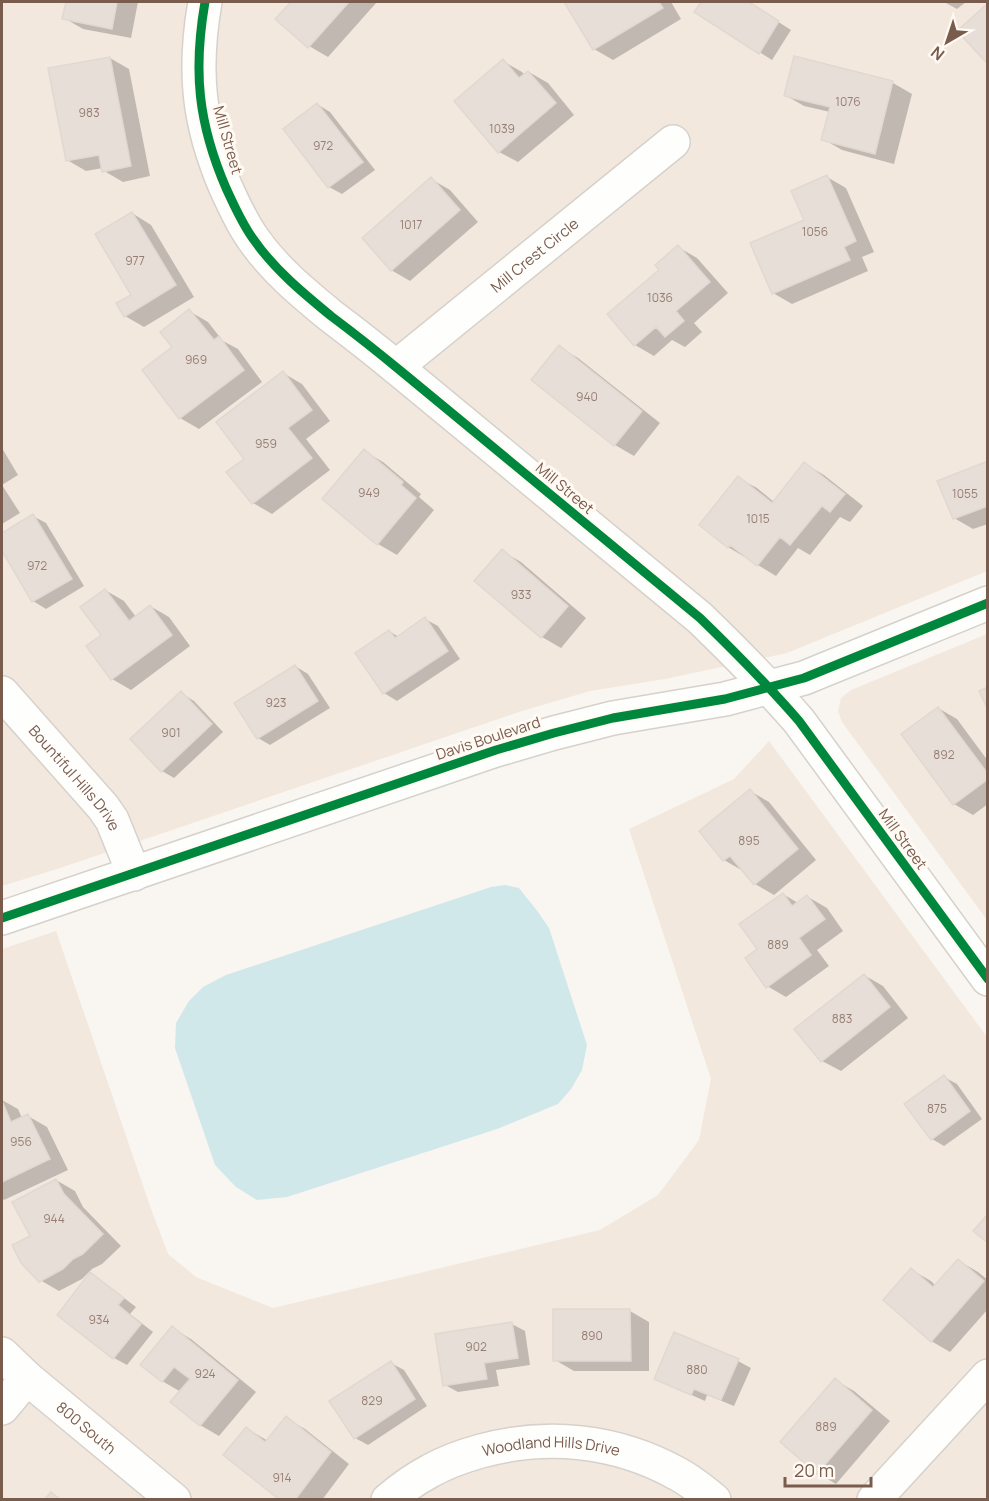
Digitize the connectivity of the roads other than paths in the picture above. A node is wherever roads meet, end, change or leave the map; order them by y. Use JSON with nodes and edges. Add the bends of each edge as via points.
{"nodes":[{"id":1,"x":205,"y":2,"type":"edge"},
{"id":2,"x":673,"y":142,"type":"dead end"},
{"id":3,"x":396,"y":367,"type":"junction"},
{"id":4,"x":987,"y":603,"type":"edge"},
{"id":5,"x":770,"y":687,"type":"junction"},
{"id":6,"x":2,"y":693,"type":"edge"},
{"id":7,"x":134,"y":874,"type":"junction"},
{"id":8,"x":2,"y":918,"type":"edge"},
{"id":9,"x":987,"y":979,"type":"edge"},
{"id":10,"x":2,"y":1354,"type":"edge"},
{"id":11,"x":987,"y":1376,"type":"edge"},
{"id":12,"x":27,"y":1378,"type":"junction"},
{"id":13,"x":2,"y":1408,"type":"edge"},
{"id":14,"x":174,"y":1500,"type":"edge"},
{"id":15,"x":388,"y":1500,"type":"edge"},
{"id":16,"x":714,"y":1500,"type":"edge"},
{"id":17,"x":874,"y":1500,"type":"edge"}],
"edges":[{"from":1,"to":3,"type":"street","name":"Mill Street","via":[[199,34],[198,81],[204,124],[233,203],[252,238],[274,266]]},
{"from":2,"to":3,"type":"street","name":"Mill Crest Circle"},
{"from":3,"to":5,"type":"street","name":"Mill Street","via":[[700,618]]},
{"from":4,"to":5,"type":"street","name":"Davis Boulevard","via":[[816,674]]},
{"from":5,"to":7,"type":"street","name":"Davis Boulevard","via":[[554,733]]},
{"from":5,"to":9,"type":"street","name":"Mill Street"},
{"from":6,"to":7,"type":"street","name":"Bountiful Hills Drive","via":[[103,807]]},
{"from":7,"to":8,"type":"street","name":"Davis Boulevard"},
{"from":10,"to":12,"type":"street","name":"800 South"},
{"from":11,"to":17,"type":"street"},
{"from":12,"to":13,"type":"street"},
{"from":12,"to":14,"type":"street","name":"800 South"},
{"from":15,"to":16,"type":"street","name":"Woodland Hills Drive","via":[[431,1470],[460,1457],[525,1442],[552,1441],[604,1446],[655,1462]]}]}
